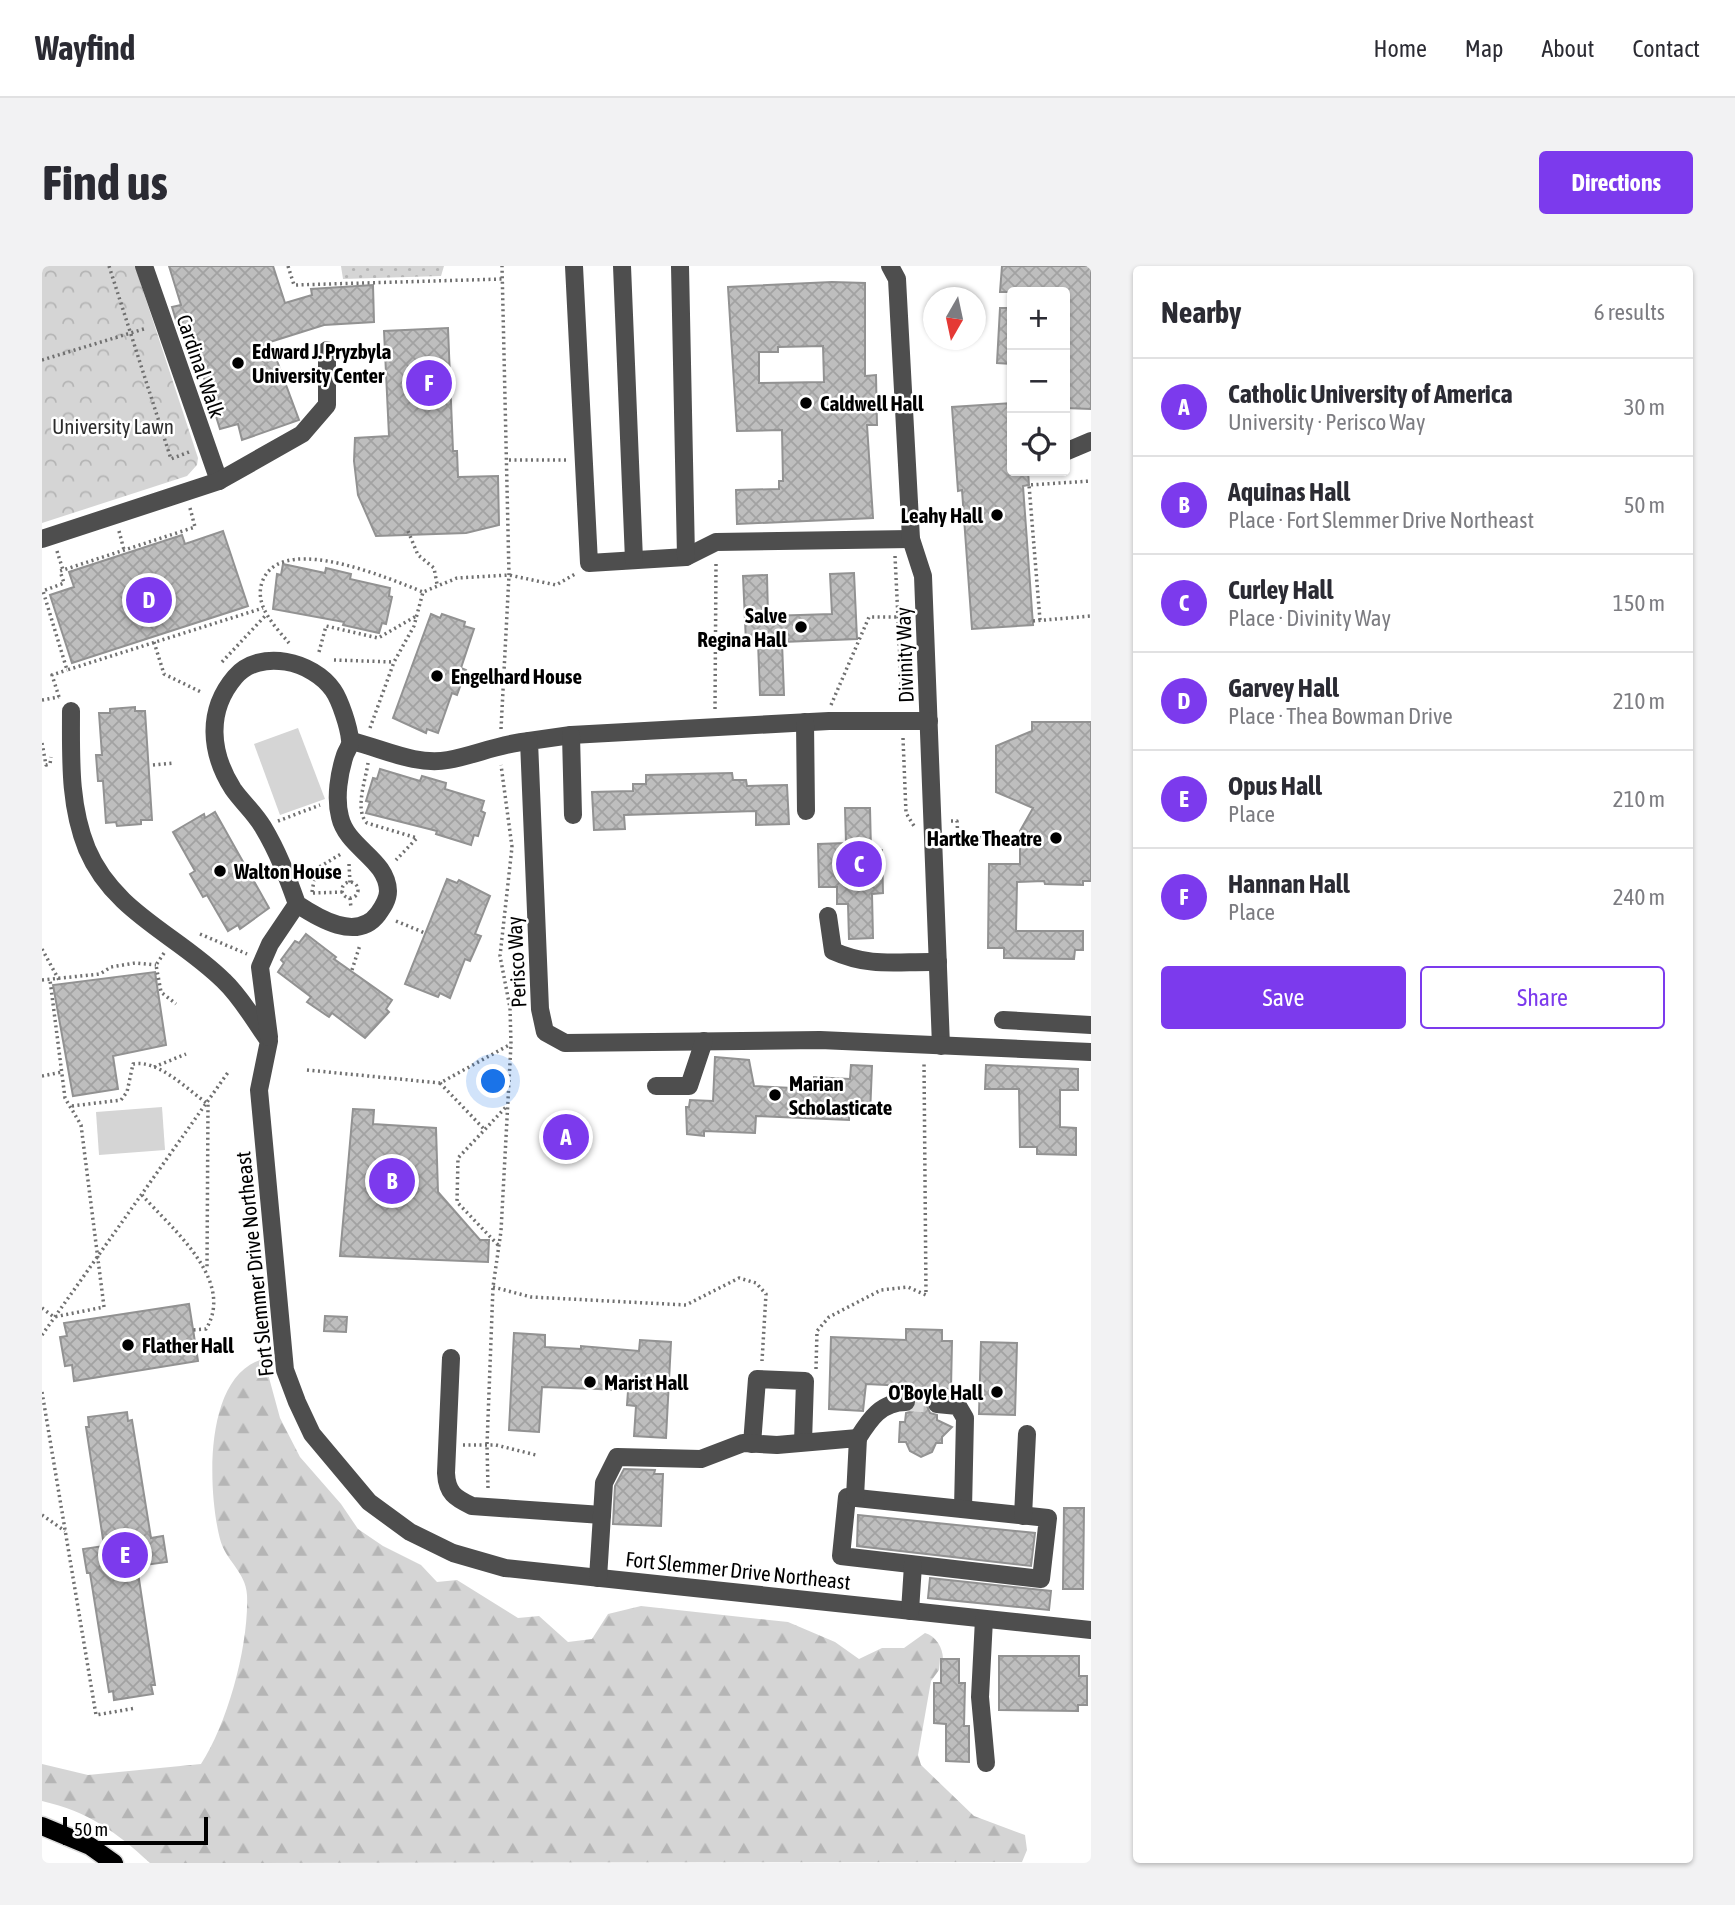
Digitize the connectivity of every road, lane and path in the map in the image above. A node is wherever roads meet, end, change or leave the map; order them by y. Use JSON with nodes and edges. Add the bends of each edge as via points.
{"nodes":[{"id":1,"x":109,"y":266,"type":"edge"},
{"id":2,"x":144,"y":266,"type":"edge"},
{"id":3,"x":288,"y":266,"type":"edge"},
{"id":4,"x":502,"y":266,"type":"edge"},
{"id":5,"x":574,"y":266,"type":"edge"},
{"id":6,"x":622,"y":266,"type":"edge"},
{"id":7,"x":680,"y":266,"type":"edge"},
{"id":8,"x":890,"y":266,"type":"edge"},
{"id":9,"x":503,"y":279,"type":"junction"},
{"id":10,"x":162,"y":323,"type":"junction"},
{"id":11,"x":131,"y":334,"type":"junction"},
{"id":12,"x":327,"y":350,"type":"dead end"},
{"id":13,"x":42,"y":360,"type":"edge"},
{"id":14,"x":1091,"y":441,"type":"edge"},
{"id":15,"x":1070,"y":450,"type":"edge"},
{"id":16,"x":190,"y":451,"type":"dead end"},
{"id":17,"x":508,"y":460,"type":"junction"},
{"id":18,"x":584,"y":460,"type":"junction"},
{"id":19,"x":219,"y":481,"type":"junction"},
{"id":20,"x":1091,"y":481,"type":"edge"},
{"id":21,"x":188,"y":501,"type":"dead end"},
{"id":22,"x":117,"y":526,"type":"dead end"},
{"id":23,"x":408,"y":531,"type":"dead end"},
{"id":24,"x":911,"y":539,"type":"junction"},
{"id":25,"x":49,"y":542,"type":"edge"},
{"id":26,"x":124,"y":550,"type":"junction"},
{"id":27,"x":895,"y":551,"type":"dead end"},
{"id":28,"x":686,"y":557,"type":"junction"},
{"id":29,"x":716,"y":557,"type":"dead end"},
{"id":30,"x":634,"y":560,"type":"junction"},
{"id":31,"x":589,"y":562,"type":"junction"},
{"id":32,"x":63,"y":570,"type":"junction"},
{"id":33,"x":509,"y":575,"type":"junction"},
{"id":34,"x":437,"y":584,"type":"junction"},
{"id":35,"x":423,"y":593,"type":"junction"},
{"id":36,"x":263,"y":608,"type":"junction"},
{"id":37,"x":418,"y":615,"type":"junction"},
{"id":38,"x":1091,"y":616,"type":"edge"},
{"id":39,"x":898,"y":617,"type":"junction"},
{"id":40,"x":1040,"y":620,"type":"junction"},
{"id":41,"x":1033,"y":621,"type":"dead end"},
{"id":42,"x":155,"y":642,"type":"junction"},
{"id":43,"x":290,"y":644,"type":"dead end"},
{"id":44,"x":319,"y":652,"type":"dead end"},
{"id":45,"x":334,"y":660,"type":"dead end"},
{"id":46,"x":394,"y":662,"type":"junction"},
{"id":47,"x":203,"y":693,"type":"dead end"},
{"id":48,"x":42,"y":700,"type":"edge"},
{"id":49,"x":65,"y":704,"type":"joint"},
{"id":50,"x":829,"y":721,"type":"junction"},
{"id":51,"x":929,"y":721,"type":"junction"},
{"id":52,"x":805,"y":722,"type":"junction"},
{"id":53,"x":903,"y":722,"type":"junction"},
{"id":54,"x":714,"y":729,"type":"junction"},
{"id":55,"x":571,"y":735,"type":"junction"},
{"id":56,"x":529,"y":741,"type":"junction"},
{"id":57,"x":359,"y":743,"type":"junction"},
{"id":58,"x":500,"y":744,"type":"junction"},
{"id":59,"x":174,"y":763,"type":"dead end"},
{"id":60,"x":153,"y":765,"type":"dead end"},
{"id":61,"x":338,"y":797,"type":"junction"},
{"id":62,"x":806,"y":811,"type":"dead end"},
{"id":63,"x":573,"y":816,"type":"dead end"},
{"id":64,"x":942,"y":821,"type":"dead end"},
{"id":65,"x":263,"y":826,"type":"junction"},
{"id":66,"x":918,"y":833,"type":"dead end"},
{"id":67,"x":1015,"y":837,"type":"dead end"},
{"id":68,"x":351,"y":847,"type":"junction"},
{"id":69,"x":381,"y":870,"type":"junction"},
{"id":70,"x":350,"y":883,"type":"junction"},
{"id":71,"x":343,"y":892,"type":"junction"},
{"id":72,"x":305,"y":903,"type":"junction"},
{"id":73,"x":828,"y":916,"type":"dead end"},
{"id":74,"x":396,"y":921,"type":"dead end"},
{"id":75,"x":352,"y":926,"type":"junction"},
{"id":76,"x":192,"y":929,"type":"dead end"},
{"id":77,"x":425,"y":933,"type":"dead end"},
{"id":78,"x":42,"y":949,"type":"edge"},
{"id":79,"x":165,"y":951,"type":"dead end"},
{"id":80,"x":262,"y":960,"type":"junction"},
{"id":81,"x":938,"y":962,"type":"junction"},
{"id":82,"x":156,"y":965,"type":"junction"},
{"id":83,"x":352,"y":970,"type":"dead end"},
{"id":84,"x":42,"y":980,"type":"edge"},
{"id":85,"x":50,"y":980,"type":"junction"},
{"id":86,"x":59,"y":980,"type":"junction"},
{"id":87,"x":176,"y":1003,"type":"dead end"},
{"id":88,"x":1003,"y":1020,"type":"dead end"},
{"id":89,"x":1091,"y":1025,"type":"edge"},
{"id":90,"x":270,"y":1041,"type":"junction"},
{"id":91,"x":704,"y":1041,"type":"junction"},
{"id":92,"x":511,"y":1044,"type":"junction"},
{"id":93,"x":933,"y":1045,"type":"junction"},
{"id":94,"x":1091,"y":1052,"type":"edge"},
{"id":95,"x":186,"y":1054,"type":"dead end"},
{"id":96,"x":154,"y":1067,"type":"junction"},
{"id":97,"x":307,"y":1070,"type":"dead end"},
{"id":98,"x":229,"y":1071,"type":"dead end"},
{"id":99,"x":62,"y":1072,"type":"junction"},
{"id":100,"x":42,"y":1076,"type":"edge"},
{"id":101,"x":440,"y":1083,"type":"junction"},
{"id":102,"x":656,"y":1086,"type":"dead end"},
{"id":103,"x":208,"y":1104,"type":"junction"},
{"id":104,"x":507,"y":1105,"type":"junction"},
{"id":105,"x":72,"y":1106,"type":"junction"},
{"id":106,"x":484,"y":1129,"type":"junction"},
{"id":107,"x":142,"y":1195,"type":"junction"},
{"id":108,"x":498,"y":1245,"type":"junction"},
{"id":109,"x":98,"y":1255,"type":"junction"},
{"id":110,"x":207,"y":1269,"type":"junction"},
{"id":111,"x":493,"y":1287,"type":"junction"},
{"id":112,"x":42,"y":1308,"type":"edge"},
{"id":113,"x":54,"y":1317,"type":"junction"},
{"id":114,"x":192,"y":1330,"type":"dead end"},
{"id":115,"x":42,"y":1335,"type":"edge"},
{"id":116,"x":451,"y":1358,"type":"dead end"},
{"id":117,"x":817,"y":1368,"type":"dead end"},
{"id":118,"x":761,"y":1379,"type":"junction"},
{"id":119,"x":42,"y":1392,"type":"edge"},
{"id":120,"x":906,"y":1402,"type":"tunnel mouth"},
{"id":121,"x":937,"y":1404,"type":"tunnel mouth"},
{"id":122,"x":44,"y":1413,"type":"edge"},
{"id":123,"x":1027,"y":1434,"type":"dead end"},
{"id":124,"x":858,"y":1438,"type":"junction"},
{"id":125,"x":803,"y":1442,"type":"junction"},
{"id":126,"x":751,"y":1444,"type":"junction"},
{"id":127,"x":475,"y":1446,"type":"dead end"},
{"id":128,"x":486,"y":1446,"type":"junction"},
{"id":129,"x":536,"y":1455,"type":"dead end"},
{"id":130,"x":855,"y":1497,"type":"junction"},
{"id":131,"x":489,"y":1508,"type":"junction"},
{"id":132,"x":963,"y":1509,"type":"junction"},
{"id":133,"x":42,"y":1515,"type":"edge"},
{"id":134,"x":602,"y":1515,"type":"junction"},
{"id":135,"x":1023,"y":1516,"type":"junction"},
{"id":136,"x":65,"y":1531,"type":"junction"},
{"id":137,"x":913,"y":1565,"type":"junction"},
{"id":138,"x":598,"y":1578,"type":"junction"},
{"id":139,"x":910,"y":1611,"type":"junction"},
{"id":140,"x":984,"y":1619,"type":"junction"},
{"id":141,"x":1091,"y":1630,"type":"edge"},
{"id":142,"x":136,"y":1708,"type":"dead end"},
{"id":143,"x":986,"y":1763,"type":"dead end"},
{"id":144,"x":42,"y":1826,"type":"edge"},
{"id":145,"x":114,"y":1863,"type":"edge"}],
"edges":[{"from":1,"to":11,"type":"path"},
{"from":2,"to":10,"type":"street","name":"Cardinal Walk"},
{"from":3,"to":9,"type":"path","via":[[294,285]]},
{"from":4,"to":9,"type":"path"},
{"from":5,"to":18,"type":"street"},
{"from":6,"to":30,"type":"street"},
{"from":7,"to":28,"type":"street"},
{"from":8,"to":24,"type":"street","name":"Divinity Way","via":[[897,279]]},
{"from":9,"to":17,"type":"path"},
{"from":10,"to":11,"type":"path"},
{"from":10,"to":19,"type":"street","name":"Cardinal Walk"},
{"from":11,"to":13,"type":"path"},
{"from":11,"to":16,"type":"path","via":[[171,459]]},
{"from":12,"to":19,"type":"street","via":[[327,405],[302,434]]},
{"from":14,"to":15,"type":"street"},
{"from":17,"to":18,"type":"path"},
{"from":17,"to":33,"type":"path"},
{"from":18,"to":31,"type":"street"},
{"from":19,"to":25,"type":"street"},
{"from":20,"to":40,"type":"path","via":[[1029,485]]},
{"from":21,"to":26,"type":"path","via":[[195,527]]},
{"from":22,"to":26,"type":"path"},
{"from":23,"to":34,"type":"path","via":[[418,555],[434,568]]},
{"from":24,"to":28,"type":"street","via":[[716,542]]},
{"from":24,"to":51,"type":"street","name":"Divinity Way","via":[[923,576]]},
{"from":25,"to":32,"type":"path"},
{"from":26,"to":32,"type":"path"},
{"from":27,"to":39,"type":"path"},
{"from":28,"to":30,"type":"street"},
{"from":29,"to":54,"type":"path"},
{"from":30,"to":31,"type":"street"},
{"from":31,"to":33,"type":"path","via":[[556,585]]},
{"from":32,"to":42,"type":"path","via":[[64,583],[43,591],[67,670]]},
{"from":33,"to":34,"type":"path"},
{"from":33,"to":58,"type":"path"},
{"from":34,"to":35,"type":"path"},
{"from":35,"to":36,"type":"path","via":[[363,568],[293,560],[269,569],[262,582]]},
{"from":35,"to":37,"type":"path"},
{"from":36,"to":42,"type":"path"},
{"from":36,"to":43,"type":"path"},
{"from":37,"to":44,"type":"path","via":[[378,638],[326,626]]},
{"from":37,"to":46,"type":"path"},
{"from":38,"to":40,"type":"path"},
{"from":39,"to":50,"type":"path","via":[[869,617],[831,700]]},
{"from":39,"to":53,"type":"path"},
{"from":40,"to":41,"type":"path"},
{"from":42,"to":47,"type":"path","via":[[164,674]]},
{"from":45,"to":46,"type":"path"},
{"from":46,"to":57,"type":"path","via":[[368,735]]},
{"from":48,"to":49,"type":"path"},
{"from":49,"to":90,"type":"street","via":[[75,804],[96,867],[138,915],[226,982]]},
{"from":50,"to":52,"type":"street"},
{"from":50,"to":53,"type":"street"},
{"from":51,"to":53,"type":"street"},
{"from":51,"to":81,"type":"street","name":"Divinity Way"},
{"from":52,"to":54,"type":"street"},
{"from":52,"to":62,"type":"street"},
{"from":53,"to":66,"type":"path","via":[[906,813]]},
{"from":54,"to":55,"type":"street"},
{"from":55,"to":56,"type":"street"},
{"from":55,"to":63,"type":"street"},
{"from":56,"to":58,"type":"street"},
{"from":56,"to":91,"type":"street","name":"Perisco Way","via":[[540,1009],[545,1032],[565,1043]]},
{"from":57,"to":58,"type":"street","via":[[425,761],[448,760]]},
{"from":57,"to":61,"type":"street","via":[[345,755]]},
{"from":57,"to":65,"type":"street","via":[[334,691],[317,674],[275,661],[248,667],[236,676],[214,713],[214,742],[224,774]]},
{"from":57,"to":69,"type":"path","via":[[363,818],[417,838]]},
{"from":58,"to":92,"type":"path","via":[[512,847],[500,956]]},
{"from":59,"to":60,"type":"path"},
{"from":61,"to":65,"type":"path"},
{"from":61,"to":68,"type":"street"},
{"from":64,"to":67,"type":"path","via":[[957,821],[958,838]]},
{"from":65,"to":72,"type":"street"},
{"from":68,"to":69,"type":"street"},
{"from":68,"to":70,"type":"path"},
{"from":68,"to":72,"type":"path","via":[[316,869]]},
{"from":69,"to":75,"type":"street","via":[[388,890],[386,902],[375,918]]},
{"from":70,"to":71,"type":"path"},
{"from":70,"to":71,"type":"path","via":[[357,887],[357,894],[349,898]]},
{"from":71,"to":72,"type":"path"},
{"from":72,"to":75,"type":"street","via":[[329,922]]},
{"from":72,"to":80,"type":"street"},
{"from":73,"to":81,"type":"street","via":[[833,951],[843,956],[880,965]]},
{"from":74,"to":77,"type":"path"},
{"from":75,"to":83,"type":"path","via":[[360,943]]},
{"from":76,"to":80,"type":"path"},
{"from":78,"to":86,"type":"path"},
{"from":79,"to":82,"type":"path"},
{"from":80,"to":90,"type":"street"},
{"from":81,"to":93,"type":"street","name":"Divinity Way"},
{"from":82,"to":86,"type":"path","via":[[135,963]]},
{"from":82,"to":87,"type":"path","via":[[161,992]]},
{"from":84,"to":85,"type":"path"},
{"from":85,"to":86,"type":"path"},
{"from":85,"to":99,"type":"path"},
{"from":88,"to":89,"type":"street"},
{"from":90,"to":138,"type":"street","name":"Fort Slemmer Drive Northeast","via":[[259,1090],[274,1278],[285,1370],[312,1434],[369,1502],[410,1532],[453,1553],[505,1568]]},
{"from":91,"to":93,"type":"street","name":"Perisco Way"},
{"from":91,"to":102,"type":"street","via":[[688,1086]]},
{"from":92,"to":101,"type":"path"},
{"from":92,"to":104,"type":"path"},
{"from":93,"to":94,"type":"street","name":"Perisco Way"},
{"from":93,"to":117,"type":"path","via":[[926,1295],[908,1287],[881,1290],[829,1317],[817,1331]]},
{"from":95,"to":96,"type":"path"},
{"from":96,"to":103,"type":"path"},
{"from":96,"to":105,"type":"path","via":[[133,1064],[121,1100]]},
{"from":97,"to":101,"type":"path"},
{"from":98,"to":103,"type":"path"},
{"from":99,"to":100,"type":"path"},
{"from":99,"to":105,"type":"path","via":[[65,1098]]},
{"from":101,"to":106,"type":"path"},
{"from":103,"to":107,"type":"path"},
{"from":103,"to":110,"type":"path"},
{"from":104,"to":106,"type":"path"},
{"from":104,"to":108,"type":"path"},
{"from":105,"to":109,"type":"path","via":[[81,1125]]},
{"from":106,"to":108,"type":"path","via":[[458,1158],[457,1202]]},
{"from":107,"to":109,"type":"path"},
{"from":107,"to":110,"type":"path"},
{"from":108,"to":111,"type":"path"},
{"from":109,"to":113,"type":"path"},
{"from":109,"to":113,"type":"path","via":[[104,1307]]},
{"from":110,"to":114,"type":"path","via":[[213,1294],[210,1322],[206,1329]]},
{"from":111,"to":118,"type":"path","via":[[531,1297],[685,1305],[738,1278],[748,1279],[766,1294]]},
{"from":111,"to":128,"type":"path"},
{"from":112,"to":113,"type":"path"},
{"from":113,"to":115,"type":"path"},
{"from":116,"to":131,"type":"street","via":[[447,1485],[454,1497]]},
{"from":118,"to":125,"type":"street","via":[[805,1381]]},
{"from":118,"to":126,"type":"street","via":[[757,1378]]},
{"from":119,"to":122,"type":"path"},
{"from":120,"to":124,"type":"street","via":[[894,1402],[873,1415]]},
{"from":121,"to":132,"type":"street","via":[[958,1406],[965,1418]]},
{"from":122,"to":136,"type":"path"},
{"from":123,"to":135,"type":"street"},
{"from":124,"to":125,"type":"street"},
{"from":124,"to":130,"type":"street"},
{"from":125,"to":126,"type":"street"},
{"from":126,"to":134,"type":"street","via":[[701,1459],[617,1457],[604,1483]]},
{"from":127,"to":128,"type":"path"},
{"from":128,"to":129,"type":"path"},
{"from":128,"to":131,"type":"path"},
{"from":130,"to":132,"type":"street"},
{"from":130,"to":137,"type":"street","via":[[847,1497],[841,1556]]},
{"from":131,"to":134,"type":"street"},
{"from":132,"to":135,"type":"street"},
{"from":133,"to":136,"type":"path"},
{"from":134,"to":138,"type":"street"},
{"from":135,"to":137,"type":"street","via":[[1048,1518],[1041,1579]]},
{"from":136,"to":142,"type":"path","via":[[96,1715]]},
{"from":137,"to":139,"type":"street"},
{"from":138,"to":139,"type":"street","name":"Fort Slemmer Drive Northeast"},
{"from":139,"to":140,"type":"street","name":"Fort Slemmer Drive Northeast"},
{"from":140,"to":141,"type":"street","name":"Fort Slemmer Drive Northeast"},
{"from":140,"to":143,"type":"street","via":[[980,1697]]},
{"from":144,"to":145,"type":"main road","via":[[90,1846]]}]}
